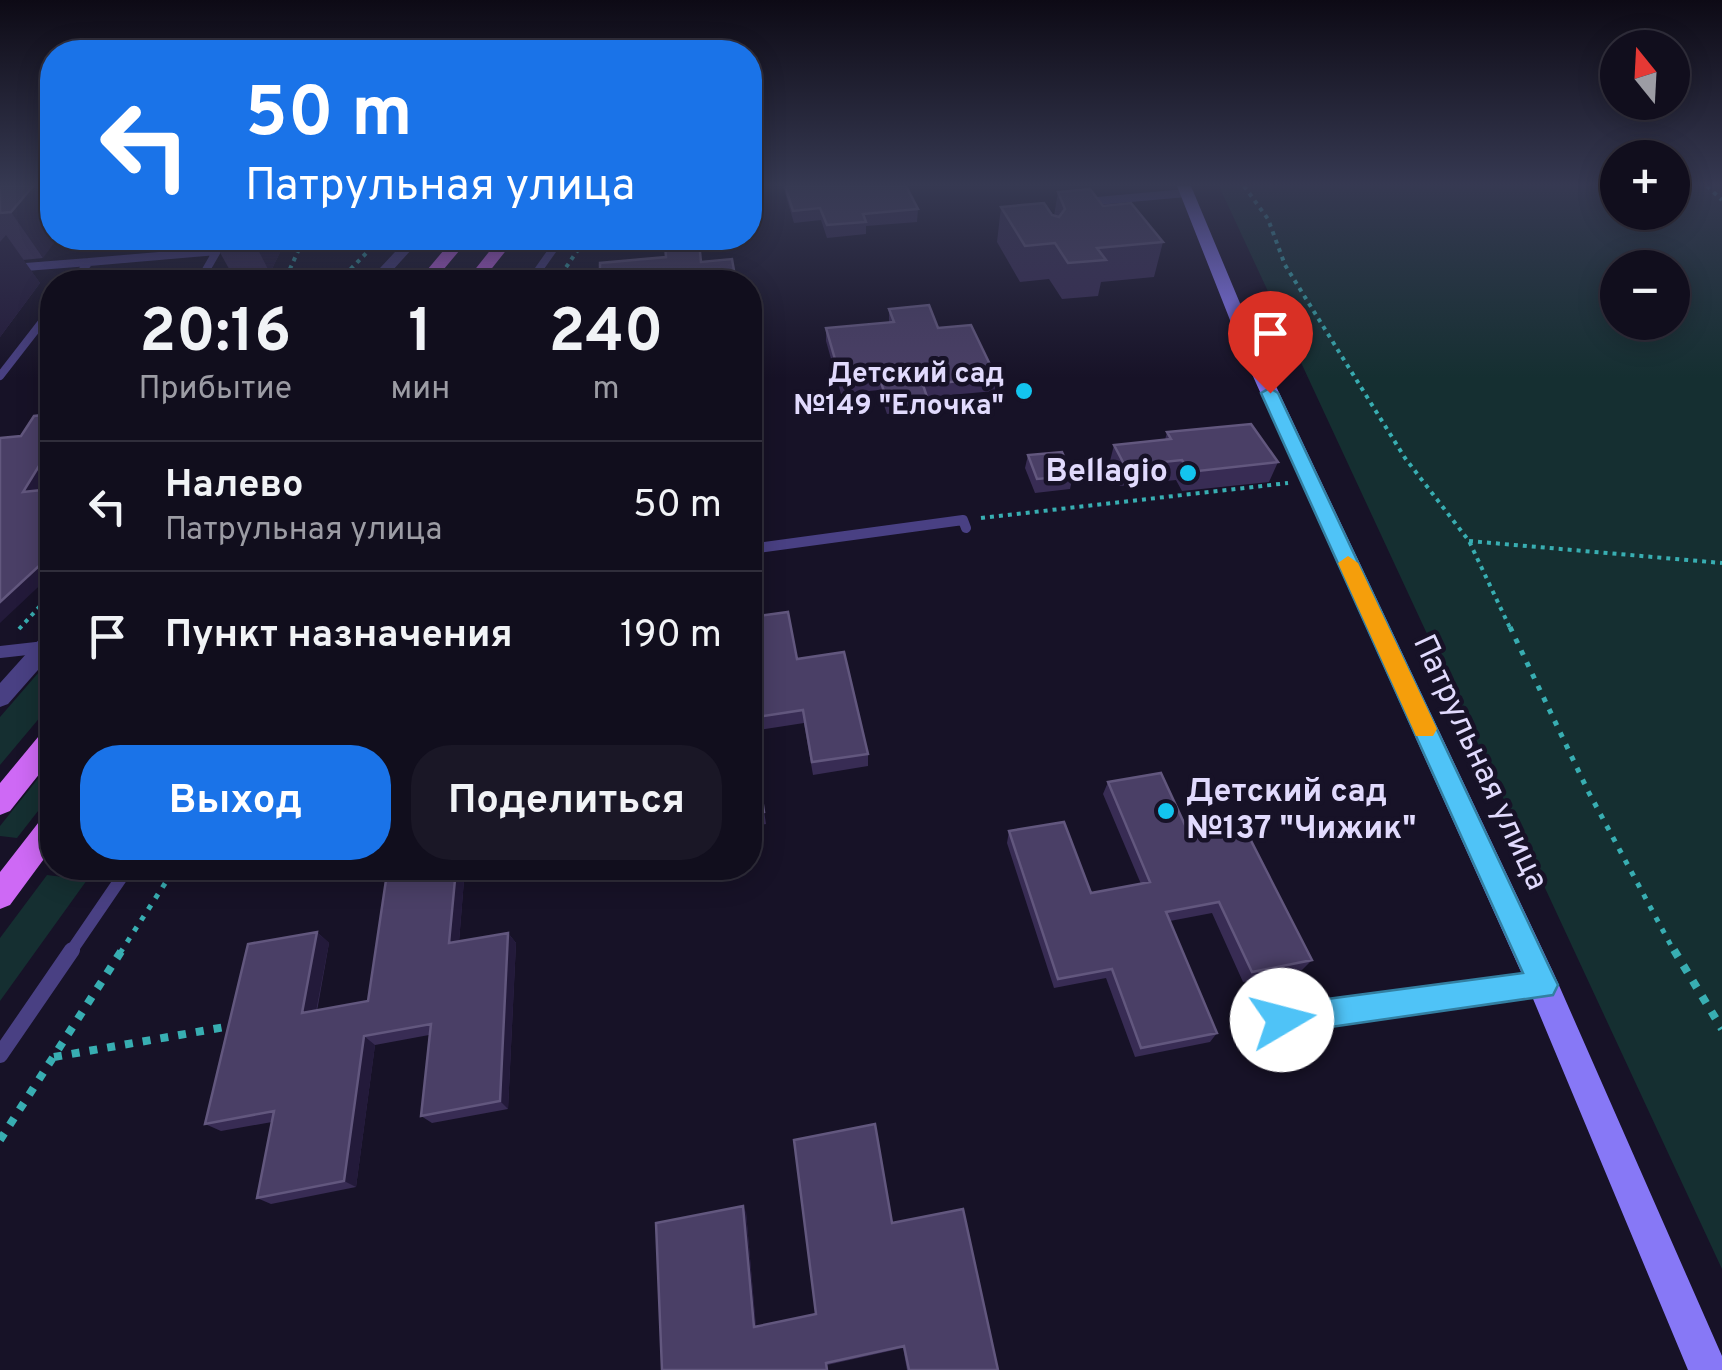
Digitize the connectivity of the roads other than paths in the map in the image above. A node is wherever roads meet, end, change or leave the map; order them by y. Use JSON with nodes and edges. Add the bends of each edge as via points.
{"nodes":[{"id":1,"x":404,"y":250,"type":"edge"},
{"id":2,"x":452,"y":250,"type":"edge"},
{"id":3,"x":498,"y":250,"type":"edge"},
{"id":4,"x":1209,"y":250,"type":"edge"},
{"id":5,"x":216,"y":251,"type":"joint"},
{"id":6,"x":89,"y":262,"type":"junction"},
{"id":7,"x":0,"y":269,"type":"edge"},
{"id":8,"x":83,"y":270,"type":"edge"},
{"id":9,"x":205,"y":270,"type":"edge"},
{"id":10,"x":385,"y":270,"type":"edge"},
{"id":11,"x":435,"y":270,"type":"edge"},
{"id":12,"x":483,"y":270,"type":"edge"},
{"id":13,"x":40,"y":324,"type":"edge"},
{"id":14,"x":0,"y":376,"type":"edge"},
{"id":15,"x":965,"y":524,"type":"road end"},
{"id":16,"x":762,"y":549,"type":"edge"},
{"id":17,"x":40,"y":645,"type":"edge"},
{"id":18,"x":0,"y":652,"type":"edge"},
{"id":19,"x":40,"y":653,"type":"edge"},
{"id":20,"x":0,"y":698,"type":"edge"},
{"id":21,"x":40,"y":753,"type":"edge"},
{"id":22,"x":0,"y":803,"type":"edge"},
{"id":23,"x":40,"y":843,"type":"edge"},
{"id":24,"x":120,"y":880,"type":"edge"},
{"id":25,"x":0,"y":895,"type":"edge"},
{"id":26,"x":1543,"y":985,"type":"junction"},
{"id":27,"x":1282,"y":1020,"type":"dead end"},
{"id":28,"x":0,"y":1055,"type":"edge"},
{"id":29,"x":1708,"y":1370,"type":"edge"}],
"edges":[{"from":1,"to":10,"type":"street"},
{"from":2,"to":11,"type":"main road"},
{"from":3,"to":12,"type":"main road"},
{"from":4,"to":26,"type":"street","name":"Патрульная улица"},
{"from":5,"to":6,"type":"lane"},
{"from":5,"to":9,"type":"lane"},
{"from":6,"to":7,"type":"lane"},
{"from":6,"to":8,"type":"lane"},
{"from":13,"to":14,"type":"lane"},
{"from":15,"to":16,"type":"lane"},
{"from":17,"to":18,"type":"lane"},
{"from":19,"to":20,"type":"street"},
{"from":21,"to":22,"type":"main road"},
{"from":23,"to":25,"type":"main road"},
{"from":24,"to":28,"type":"lane"},
{"from":26,"to":27,"type":"lane"},
{"from":26,"to":29,"type":"street","name":"Патрульная улица"}]}
